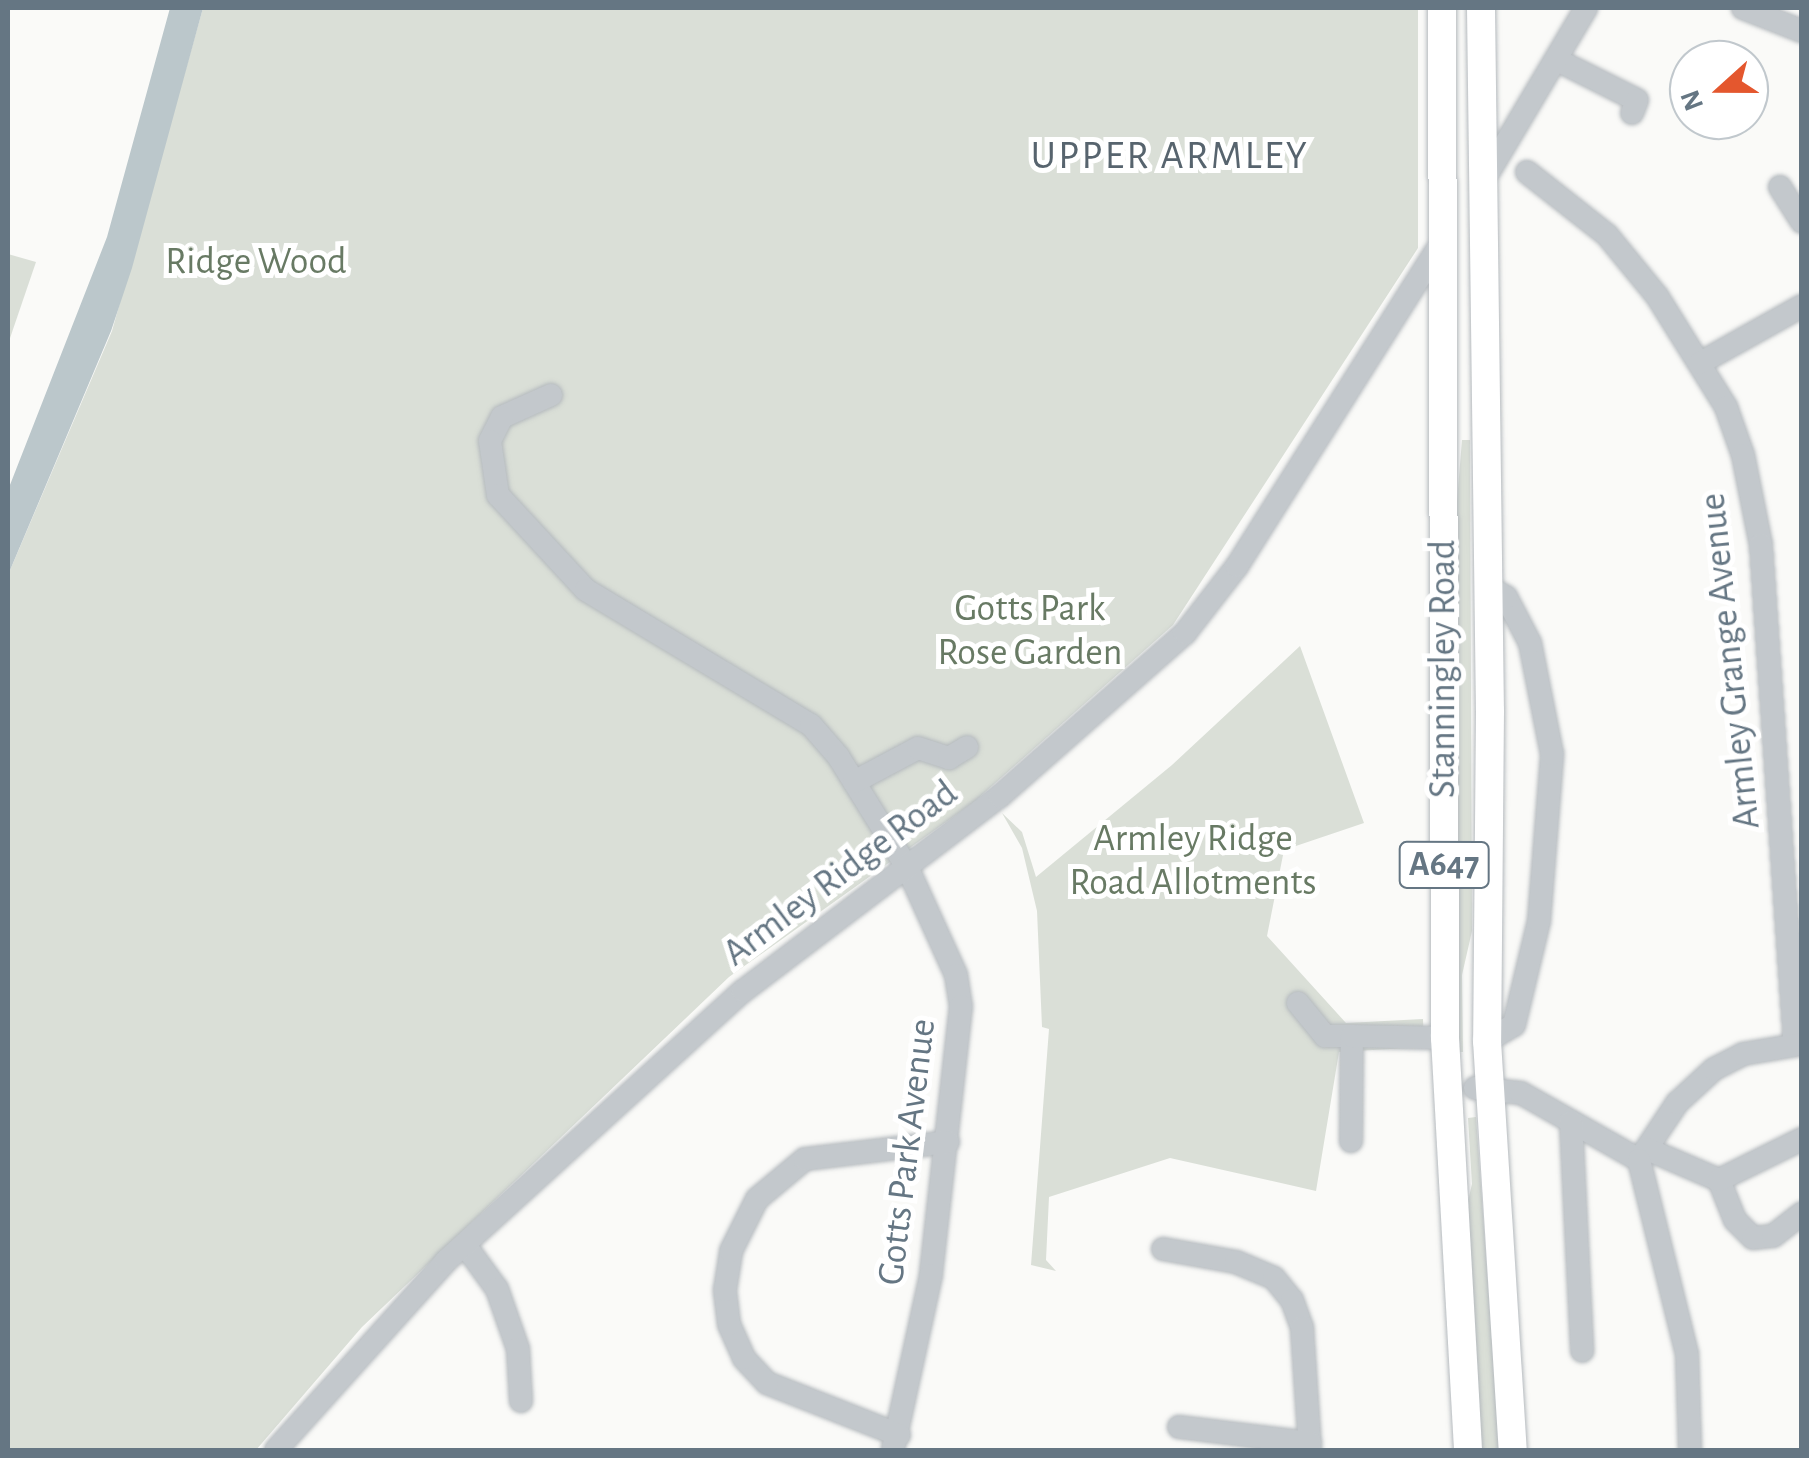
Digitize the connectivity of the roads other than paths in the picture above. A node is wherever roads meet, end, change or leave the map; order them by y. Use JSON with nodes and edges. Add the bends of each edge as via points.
{"nodes":[{"id":1,"x":1442,"y":8,"type":"edge"},
{"id":2,"x":1481,"y":8,"type":"edge"},
{"id":3,"x":1586,"y":8,"type":"edge"},
{"id":4,"x":1743,"y":8,"type":"edge"},
{"id":5,"x":1802,"y":32,"type":"edge"},
{"id":6,"x":1558,"y":60,"type":"junction"},
{"id":7,"x":1632,"y":113,"type":"dead end"},
{"id":8,"x":1520,"y":122,"type":"junction"},
{"id":9,"x":1481,"y":132,"type":"junction"},
{"id":10,"x":1527,"y":172,"type":"dead end"},
{"id":11,"x":1481,"y":186,"type":"junction"},
{"id":12,"x":1780,"y":187,"type":"dead end"},
{"id":13,"x":1445,"y":189,"type":"junction"},
{"id":14,"x":1802,"y":222,"type":"edge"},
{"id":15,"x":1444,"y":239,"type":"junction"},
{"id":16,"x":1444,"y":278,"type":"junction"},
{"id":17,"x":1802,"y":306,"type":"edge"},
{"id":18,"x":1399,"y":314,"type":"junction"},
{"id":19,"x":1700,"y":363,"type":"junction"},
{"id":20,"x":551,"y":396,"type":"dead end"},
{"id":21,"x":1484,"y":428,"type":"junction"},
{"id":22,"x":1444,"y":530,"type":"junction"},
{"id":23,"x":1488,"y":586,"type":"junction"},
{"id":24,"x":966,"y":747,"type":"dead end"},
{"id":25,"x":1792,"y":779,"type":"edge"},
{"id":26,"x":854,"y":782,"type":"junction"},
{"id":27,"x":908,"y":869,"type":"junction"},
{"id":28,"x":1298,"y":1002,"type":"dead end"},
{"id":29,"x":1352,"y":1036,"type":"junction"},
{"id":30,"x":1445,"y":1038,"type":"junction"},
{"id":31,"x":1799,"y":1043,"type":"edge"},
{"id":32,"x":1474,"y":1079,"type":"junction"},
{"id":33,"x":1571,"y":1122,"type":"junction"},
{"id":34,"x":1802,"y":1139,"type":"edge"},
{"id":35,"x":1351,"y":1141,"type":"dead end"},
{"id":36,"x":948,"y":1142,"type":"junction"},
{"id":37,"x":1643,"y":1155,"type":"junction"},
{"id":38,"x":1719,"y":1180,"type":"junction"},
{"id":39,"x":1802,"y":1213,"type":"edge"},
{"id":40,"x":464,"y":1245,"type":"junction"},
{"id":41,"x":1163,"y":1249,"type":"dead end"},
{"id":42,"x":1582,"y":1351,"type":"dead end"},
{"id":43,"x":521,"y":1401,"type":"dead end"},
{"id":44,"x":1179,"y":1427,"type":"dead end"},
{"id":45,"x":896,"y":1443,"type":"edge"},
{"id":46,"x":1310,"y":1447,"type":"edge"},
{"id":47,"x":276,"y":1450,"type":"edge"},
{"id":48,"x":1468,"y":1450,"type":"edge"},
{"id":49,"x":1514,"y":1450,"type":"edge"},
{"id":50,"x":1690,"y":1450,"type":"edge"}],
"edges":[{"from":1,"to":13,"type":"main road","name":"Stanningley Road","number":"A647"},
{"from":2,"to":9,"type":"main road","name":"Stanningley Road","number":"A647"},
{"from":3,"to":6,"type":"street"},
{"from":4,"to":5,"type":"street"},
{"from":6,"to":7,"type":"street","via":[[1637,100]]},
{"from":6,"to":8,"type":"street"},
{"from":8,"to":9,"type":"street"},
{"from":8,"to":11,"type":"street"},
{"from":9,"to":11,"type":"main road","name":"Stanningley Road","number":"A647"},
{"from":9,"to":13,"type":"main road"},
{"from":10,"to":19,"type":"street","name":"Armley Grange Avenue","via":[[1607,235]]},
{"from":11,"to":16,"type":"main road","via":[[1473,242]]},
{"from":11,"to":21,"type":"main road","name":"Stanningley Road","number":"A647"},
{"from":12,"to":14,"type":"street"},
{"from":13,"to":15,"type":"main road","name":"Stanningley Road","number":"A647"},
{"from":15,"to":16,"type":"main road","name":"Stanningley Road","number":"A647"},
{"from":15,"to":18,"type":"street","name":"Armley Ridge Road"},
{"from":16,"to":18,"type":"street","name":"Armley Ridge Road"},
{"from":16,"to":22,"type":"main road","name":"Stanningley Road","number":"A647"},
{"from":17,"to":19,"type":"street"},
{"from":18,"to":27,"type":"street","name":"Armley Ridge Road","via":[[1236,566],[1185,633]]},
{"from":19,"to":25,"type":"street","name":"Armley Grange Avenue","via":[[1726,407],[1752,498]]},
{"from":20,"to":26,"type":"street","name":"Gotts Park Avenue","via":[[502,417],[490,441],[498,495],[586,590],[810,725]]},
{"from":21,"to":22,"type":"main road","via":[[1456,436],[1457,496]]},
{"from":21,"to":23,"type":"main road","name":"Stanningley Road","number":"A647"},
{"from":22,"to":30,"type":"main road","name":"Stanningley Road","number":"A647"},
{"from":23,"to":32,"type":"main road","name":"Stanningley Road","number":"A647","via":[[1487,971]]},
{"from":23,"to":32,"type":"street","name":"Stanningley Road","via":[[1506,597],[1530,643],[1552,754],[1540,921],[1514,1025]]},
{"from":24,"to":26,"type":"street","via":[[949,758],[918,748]]},
{"from":25,"to":31,"type":"street","name":"Armley Grange Avenue"},
{"from":26,"to":27,"type":"street","name":"Gotts Park Avenue"},
{"from":27,"to":36,"type":"street","name":"Gotts Park Avenue","via":[[941,934],[961,1006]]},
{"from":27,"to":40,"type":"street","name":"Armley Ridge Road","via":[[744,991]]},
{"from":28,"to":29,"type":"street","via":[[1325,1036]]},
{"from":29,"to":30,"type":"street"},
{"from":29,"to":35,"type":"street"},
{"from":30,"to":32,"type":"main road","name":"Stanningley Road","number":"A647"},
{"from":31,"to":37,"type":"street","via":[[1743,1054],[1714,1069],[1677,1103]]},
{"from":32,"to":33,"type":"street","via":[[1521,1093]]},
{"from":32,"to":48,"type":"main road","name":"Stanningley Road","number":"A647","via":[[1454,1208]]},
{"from":32,"to":49,"type":"main road","name":"Stanningley Road","number":"A647"},
{"from":33,"to":37,"type":"street"},
{"from":33,"to":42,"type":"street"},
{"from":34,"to":38,"type":"street"},
{"from":36,"to":45,"type":"street","name":"Gotts Park Avenue","via":[[931,1275]]},
{"from":36,"to":45,"type":"street","via":[[804,1159],[757,1198],[731,1252],[724,1290],[744,1358],[766,1383]]},
{"from":37,"to":38,"type":"street"},
{"from":37,"to":50,"type":"street","via":[[1687,1354]]},
{"from":38,"to":39,"type":"street","via":[[1735,1220],[1753,1238],[1773,1236]]},
{"from":40,"to":43,"type":"street","via":[[497,1289],[518,1349]]},
{"from":40,"to":47,"type":"street","name":"Armley Ridge Road"},
{"from":41,"to":46,"type":"street","via":[[1261,1272],[1292,1300],[1302,1328]]},
{"from":44,"to":46,"type":"street"}]}
